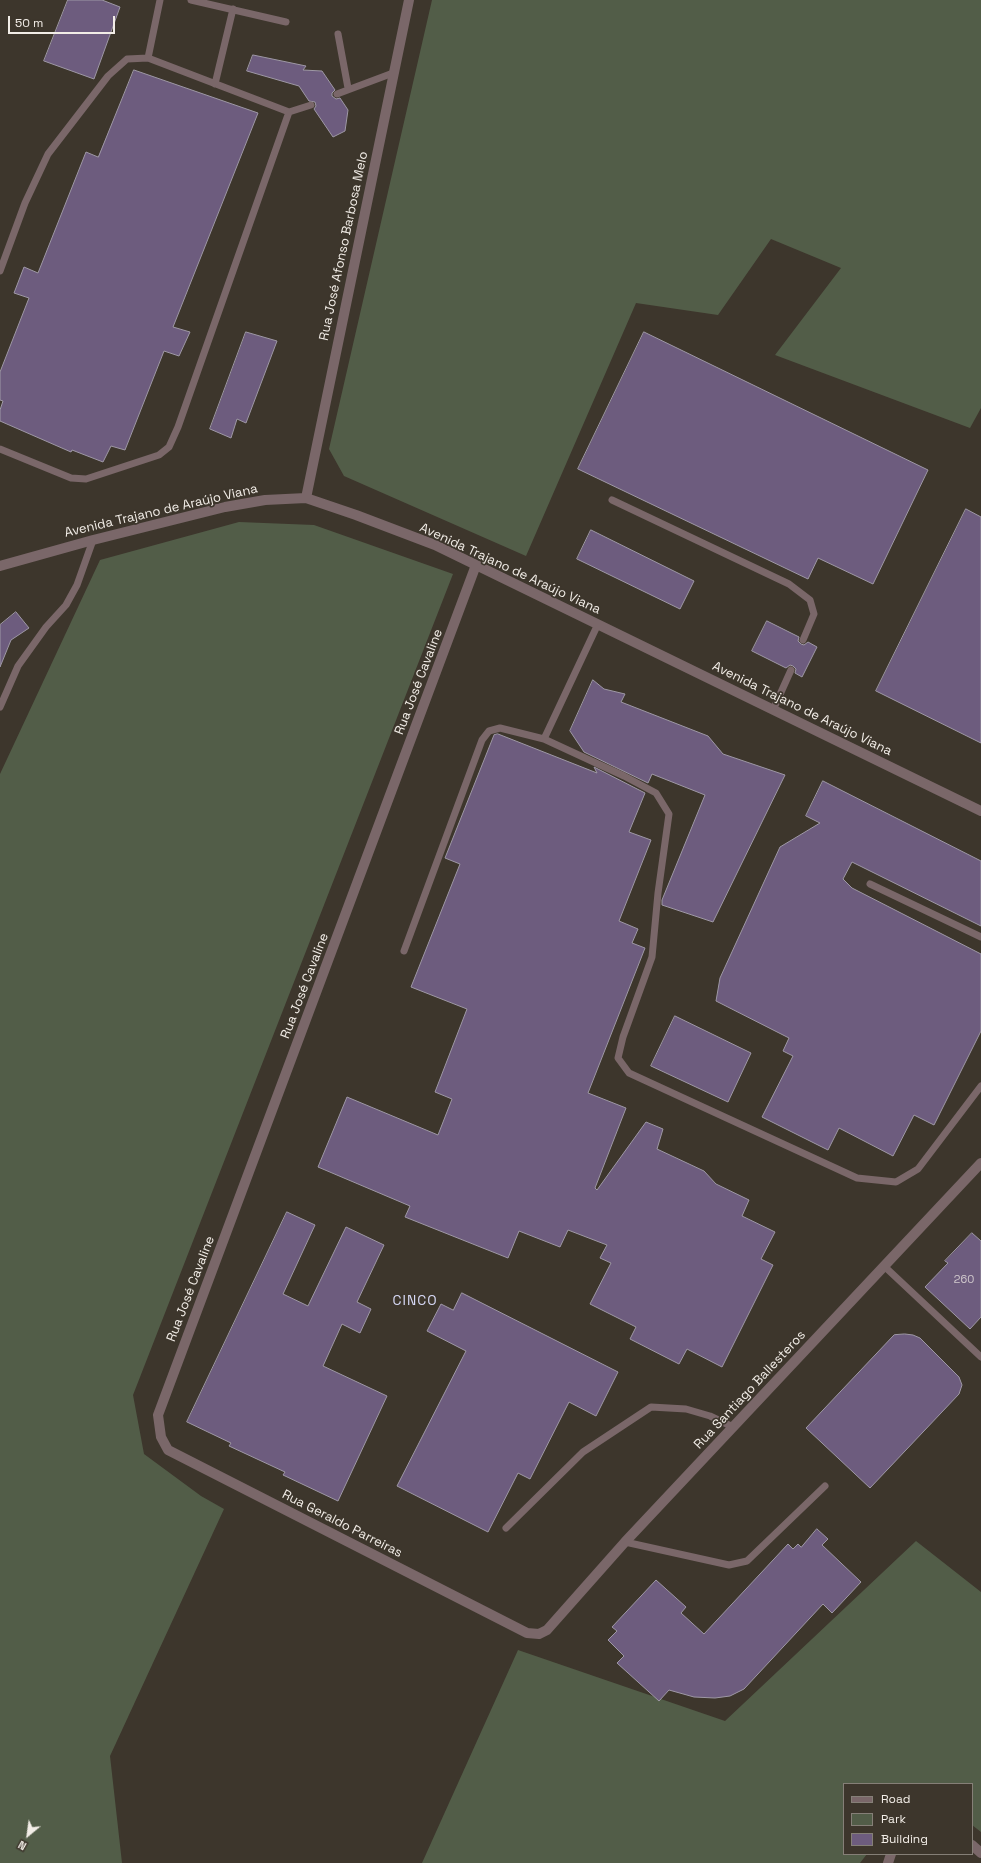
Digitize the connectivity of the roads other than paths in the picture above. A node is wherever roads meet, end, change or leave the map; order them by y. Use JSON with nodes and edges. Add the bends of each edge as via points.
{"nodes":[{"id":1,"x":160,"y":0,"type":"edge"},
{"id":2,"x":191,"y":0,"type":"edge"},
{"id":3,"x":409,"y":0,"type":"edge"},
{"id":4,"x":233,"y":9,"type":"junction"},
{"id":5,"x":286,"y":22,"type":"dead end"},
{"id":6,"x":338,"y":34,"type":"dead end"},
{"id":7,"x":148,"y":58,"type":"junction"},
{"id":8,"x":393,"y":73,"type":"junction"},
{"id":9,"x":215,"y":84,"type":"junction"},
{"id":10,"x":348,"y":88,"type":"junction"},
{"id":11,"x":337,"y":94,"type":"dead end"},
{"id":12,"x":311,"y":105,"type":"dead end"},
{"id":13,"x":288,"y":112,"type":"junction"},
{"id":14,"x":0,"y":271,"type":"edge"},
{"id":15,"x":0,"y":449,"type":"edge"},
{"id":16,"x":306,"y":498,"type":"junction"},
{"id":17,"x":612,"y":500,"type":"dead end"},
{"id":18,"x":93,"y":540,"type":"junction"},
{"id":19,"x":476,"y":565,"type":"junction"},
{"id":20,"x":0,"y":566,"type":"edge"},
{"id":21,"x":598,"y":624,"type":"junction"},
{"id":22,"x":804,"y":640,"type":"dead end"},
{"id":23,"x":791,"y":670,"type":"dead end"},
{"id":24,"x":0,"y":706,"type":"edge"},
{"id":25,"x":773,"y":710,"type":"junction"},
{"id":26,"x":544,"y":739,"type":"junction"},
{"id":27,"x":981,"y":811,"type":"edge"},
{"id":28,"x":870,"y":884,"type":"dead end"},
{"id":29,"x":981,"y":937,"type":"edge"},
{"id":30,"x":404,"y":951,"type":"dead end"},
{"id":31,"x":981,"y":1086,"type":"edge"},
{"id":32,"x":981,"y":1163,"type":"edge"},
{"id":33,"x":884,"y":1266,"type":"junction"},
{"id":34,"x":981,"y":1357,"type":"edge"},
{"id":35,"x":158,"y":1415,"type":"joint"},
{"id":36,"x":733,"y":1427,"type":"junction"},
{"id":37,"x":825,"y":1486,"type":"dead end"},
{"id":38,"x":506,"y":1528,"type":"dead end"},
{"id":39,"x":625,"y":1542,"type":"junction"},
{"id":40,"x":539,"y":1634,"type":"joint"},
{"id":41,"x":973,"y":1845,"type":"edge"},
{"id":42,"x":981,"y":1853,"type":"edge"}],
"edges":[{"from":1,"to":7,"type":"lane"},
{"from":2,"to":4,"type":"lane"},
{"from":3,"to":8,"type":"street","name":"Rua José Afonso Barbosa Melo"},
{"from":4,"to":5,"type":"lane"},
{"from":4,"to":9,"type":"lane"},
{"from":6,"to":10,"type":"lane"},
{"from":7,"to":9,"type":"lane"},
{"from":7,"to":14,"type":"lane","via":[[127,59],[108,76],[48,154],[25,203]]},
{"from":8,"to":10,"type":"lane"},
{"from":8,"to":16,"type":"street","name":"Rua José Afonso Barbosa Melo"},
{"from":9,"to":13,"type":"lane"},
{"from":10,"to":11,"type":"lane"},
{"from":12,"to":13,"type":"lane"},
{"from":13,"to":15,"type":"lane","via":[[169,447],[159,455],[86,479],[71,478]]},
{"from":16,"to":18,"type":"street","name":"Avenida Trajano de Araújo Viana","via":[[264,500],[225,507]]},
{"from":16,"to":19,"type":"street","name":"Avenida Trajano de Araújo Viana","via":[[435,545]]},
{"from":17,"to":22,"type":"lane","via":[[789,584],[810,600],[814,614]]},
{"from":18,"to":20,"type":"street","name":"Avenida Trajano de Araújo Viana"},
{"from":18,"to":24,"type":"lane","via":[[77,585],[66,605],[46,627],[18,666]]},
{"from":19,"to":21,"type":"street","name":"Avenida Trajano de Araújo Viana"},
{"from":19,"to":35,"type":"street","name":"Rua José Cavaline"},
{"from":21,"to":25,"type":"street","name":"Avenida Trajano de Araújo Viana"},
{"from":21,"to":26,"type":"lane"},
{"from":23,"to":25,"type":"lane"},
{"from":25,"to":27,"type":"street","name":"Avenida Trajano de Araújo Viana"},
{"from":26,"to":30,"type":"lane","via":[[500,728],[489,731],[482,740]]},
{"from":26,"to":31,"type":"lane","via":[[656,793],[669,814],[652,957],[618,1058],[629,1073],[857,1178],[896,1182],[918,1169]]},
{"from":28,"to":29,"type":"lane"},
{"from":32,"to":33,"type":"street","name":"Rua Santiago Ballesteros"},
{"from":33,"to":34,"type":"lane"},
{"from":33,"to":36,"type":"street","name":"Rua Santiago Ballesteros"},
{"from":35,"to":40,"type":"street","name":"Rua Geraldo Parreiras","via":[[161,1437],[168,1450],[527,1633]]},
{"from":36,"to":38,"type":"lane","via":[[710,1416],[686,1409],[651,1407],[583,1452]]},
{"from":36,"to":39,"type":"street","name":"Rua Santiago Ballesteros"},
{"from":37,"to":39,"type":"lane","via":[[747,1561],[729,1565]]},
{"from":39,"to":40,"type":"street","name":"Rua Santiago Ballesteros","via":[[547,1630]]},
{"from":41,"to":42,"type":"street"}]}
